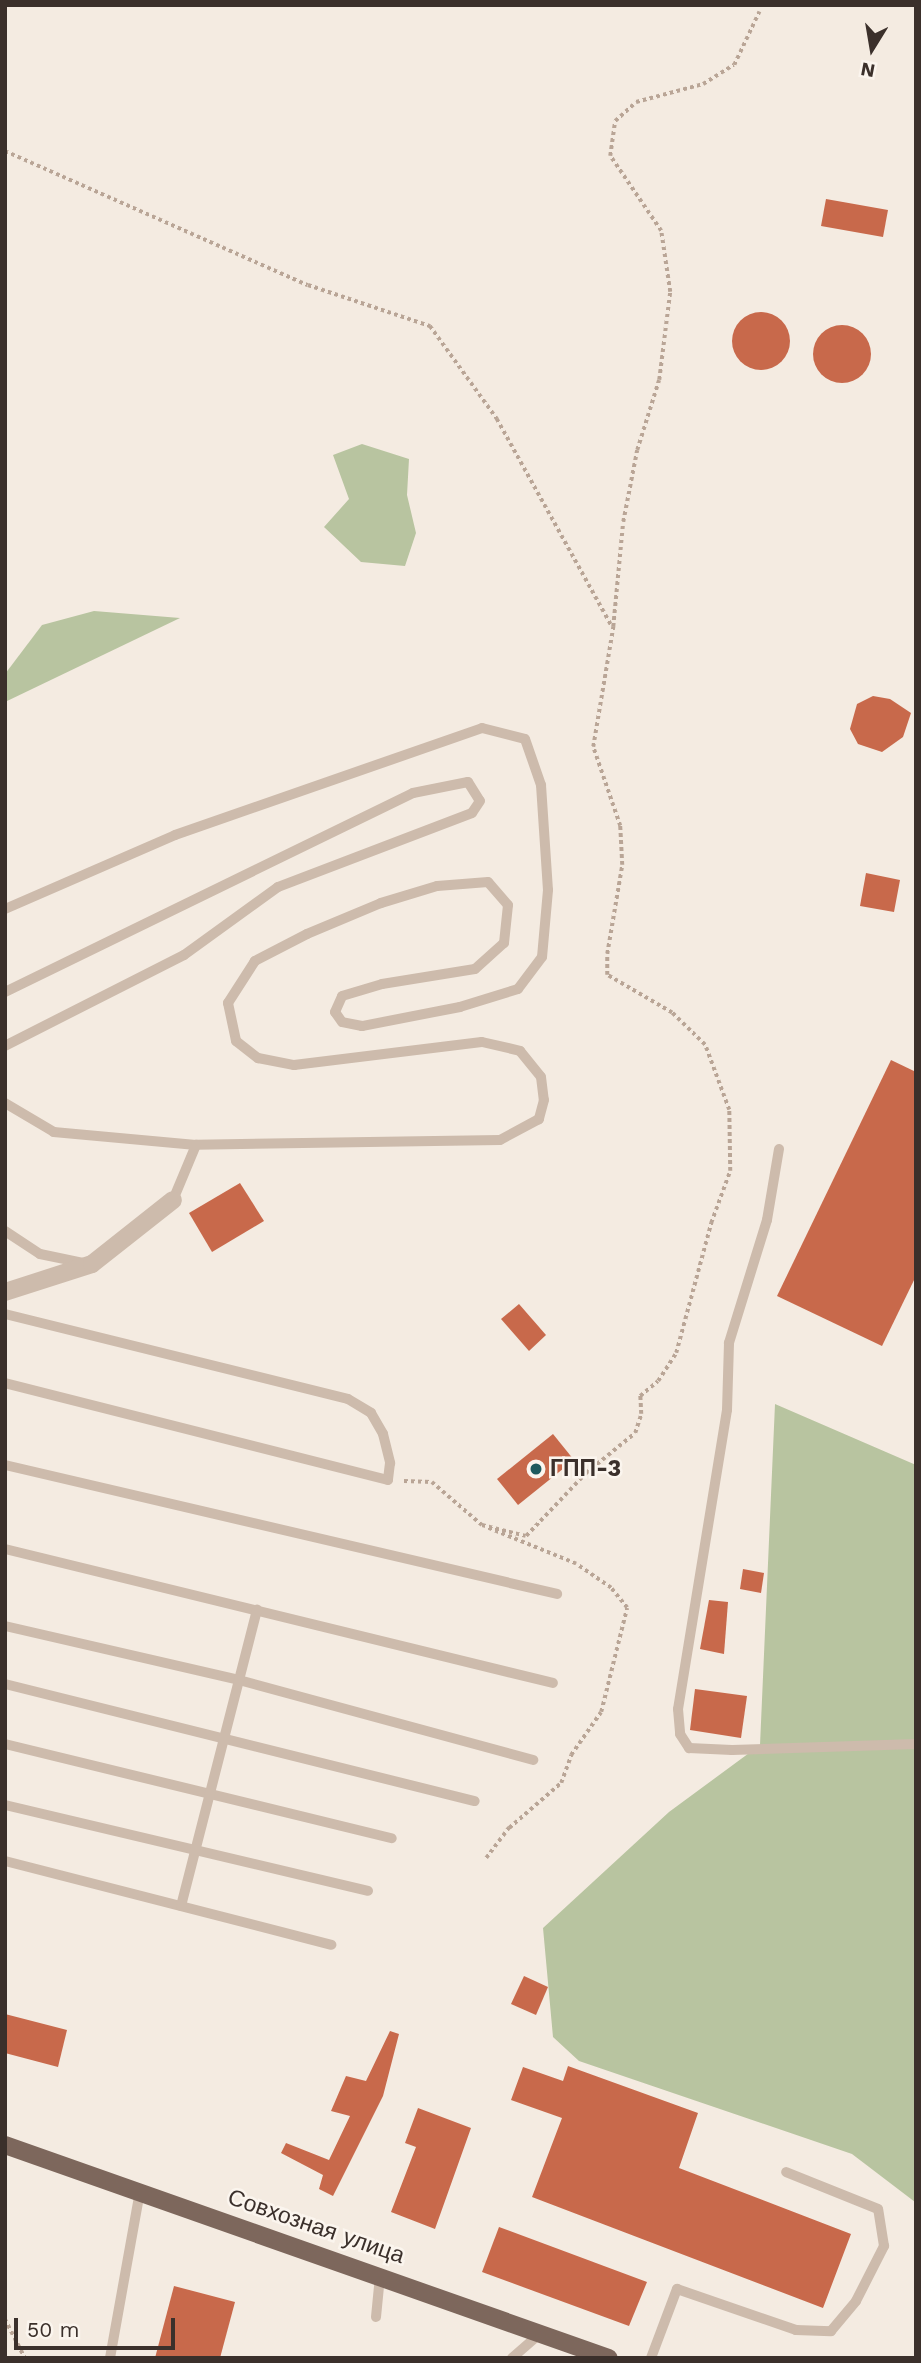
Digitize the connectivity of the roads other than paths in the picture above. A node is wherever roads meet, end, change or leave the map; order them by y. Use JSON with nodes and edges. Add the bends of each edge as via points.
{"nodes":[{"id":1,"x":5,"y":909,"type":"edge"},
{"id":2,"x":5,"y":992,"type":"edge"},
{"id":3,"x":5,"y":1046,"type":"edge"},
{"id":4,"x":5,"y":1103,"type":"edge"},
{"id":5,"x":196,"y":1145,"type":"junction"},
{"id":6,"x":779,"y":1149,"type":"dead end"},
{"id":7,"x":173,"y":1200,"type":"joint"},
{"id":8,"x":5,"y":1231,"type":"edge"},
{"id":9,"x":92,"y":1265,"type":"junction"},
{"id":10,"x":5,"y":1293,"type":"edge"},
{"id":11,"x":5,"y":1314,"type":"edge"},
{"id":12,"x":5,"y":1383,"type":"edge"},
{"id":13,"x":5,"y":1465,"type":"edge"},
{"id":14,"x":5,"y":1549,"type":"edge"},
{"id":15,"x":557,"y":1594,"type":"dead end"},
{"id":16,"x":257,"y":1610,"type":"junction"},
{"id":17,"x":5,"y":1626,"type":"edge"},
{"id":18,"x":239,"y":1680,"type":"junction"},
{"id":19,"x":553,"y":1683,"type":"dead end"},
{"id":20,"x":5,"y":1684,"type":"edge"},
{"id":21,"x":222,"y":1739,"type":"junction"},
{"id":22,"x":5,"y":1744,"type":"edge"},
{"id":23,"x":916,"y":1744,"type":"edge"},
{"id":24,"x":533,"y":1760,"type":"dead end"},
{"id":25,"x":212,"y":1792,"type":"junction"},
{"id":26,"x":475,"y":1801,"type":"dead end"},
{"id":27,"x":5,"y":1805,"type":"edge"},
{"id":28,"x":392,"y":1838,"type":"dead end"},
{"id":29,"x":194,"y":1853,"type":"junction"},
{"id":30,"x":5,"y":1861,"type":"edge"},
{"id":31,"x":368,"y":1891,"type":"dead end"},
{"id":32,"x":181,"y":1906,"type":"junction"},
{"id":33,"x":331,"y":1945,"type":"dead end"},
{"id":34,"x":5,"y":2145,"type":"edge"},
{"id":35,"x":786,"y":2172,"type":"dead end"},
{"id":36,"x":140,"y":2192,"type":"junction"},
{"id":37,"x":380,"y":2275,"type":"junction"},
{"id":38,"x":376,"y":2317,"type":"dead end"},
{"id":39,"x":541,"y":2333,"type":"junction"},
{"id":40,"x":587,"y":2353,"type":"edge"},
{"id":41,"x":110,"y":2358,"type":"edge"},
{"id":42,"x":512,"y":2358,"type":"edge"},
{"id":43,"x":609,"y":2358,"type":"edge"},
{"id":44,"x":651,"y":2358,"type":"edge"}],
"edges":[{"from":1,"to":5,"type":"lane","via":[[175,835],[482,729],[525,739],[541,785],[548,890],[542,957],[518,989],[460,1007],[362,1026],[342,1022],[335,1012],[342,996],[382,984],[475,969],[504,943],[508,905],[488,882],[438,886],[381,903],[307,934],[255,961],[228,1003],[236,1041],[258,1058],[294,1065],[482,1042],[520,1051],[541,1077],[544,1100],[539,1119],[500,1140]]},
{"from":2,"to":3,"type":"lane","via":[[413,793],[468,782],[480,801],[472,813],[278,887],[184,955]]},
{"from":4,"to":5,"type":"lane","via":[[54,1132]]},
{"from":5,"to":7,"type":"lane"},
{"from":6,"to":23,"type":"lane","via":[[767,1220],[729,1343],[727,1410],[678,1709],[680,1734],[689,1748],[732,1750]]},
{"from":7,"to":9,"type":"street"},
{"from":8,"to":9,"type":"lane","via":[[40,1254]]},
{"from":9,"to":10,"type":"street"},
{"from":11,"to":12,"type":"lane","via":[[348,1399],[370,1413],[383,1434],[390,1462],[388,1480]]},
{"from":13,"to":15,"type":"lane"},
{"from":14,"to":16,"type":"lane"},
{"from":16,"to":18,"type":"lane"},
{"from":16,"to":19,"type":"lane"},
{"from":17,"to":18,"type":"lane"},
{"from":18,"to":21,"type":"lane"},
{"from":18,"to":24,"type":"lane"},
{"from":20,"to":21,"type":"lane"},
{"from":21,"to":25,"type":"lane"},
{"from":21,"to":26,"type":"lane"},
{"from":22,"to":25,"type":"lane"},
{"from":25,"to":28,"type":"lane"},
{"from":25,"to":29,"type":"lane"},
{"from":27,"to":29,"type":"lane"},
{"from":29,"to":31,"type":"lane"},
{"from":29,"to":32,"type":"lane"},
{"from":30,"to":32,"type":"lane"},
{"from":32,"to":33,"type":"lane"},
{"from":34,"to":36,"type":"main road","name":"Совхозная улица"},
{"from":35,"to":44,"type":"lane","via":[[878,2209],[884,2246],[856,2301],[831,2331],[796,2330],[677,2289]]},
{"from":36,"to":37,"type":"main road","name":"Совхозная улица"},
{"from":36,"to":41,"type":"lane"},
{"from":37,"to":38,"type":"lane"},
{"from":37,"to":39,"type":"main road","name":"Совхозная улица"},
{"from":39,"to":40,"type":"main road","name":"Совхозная улица"},
{"from":39,"to":42,"type":"lane"},
{"from":40,"to":43,"type":"main road","name":"Совхозная улица"}]}
